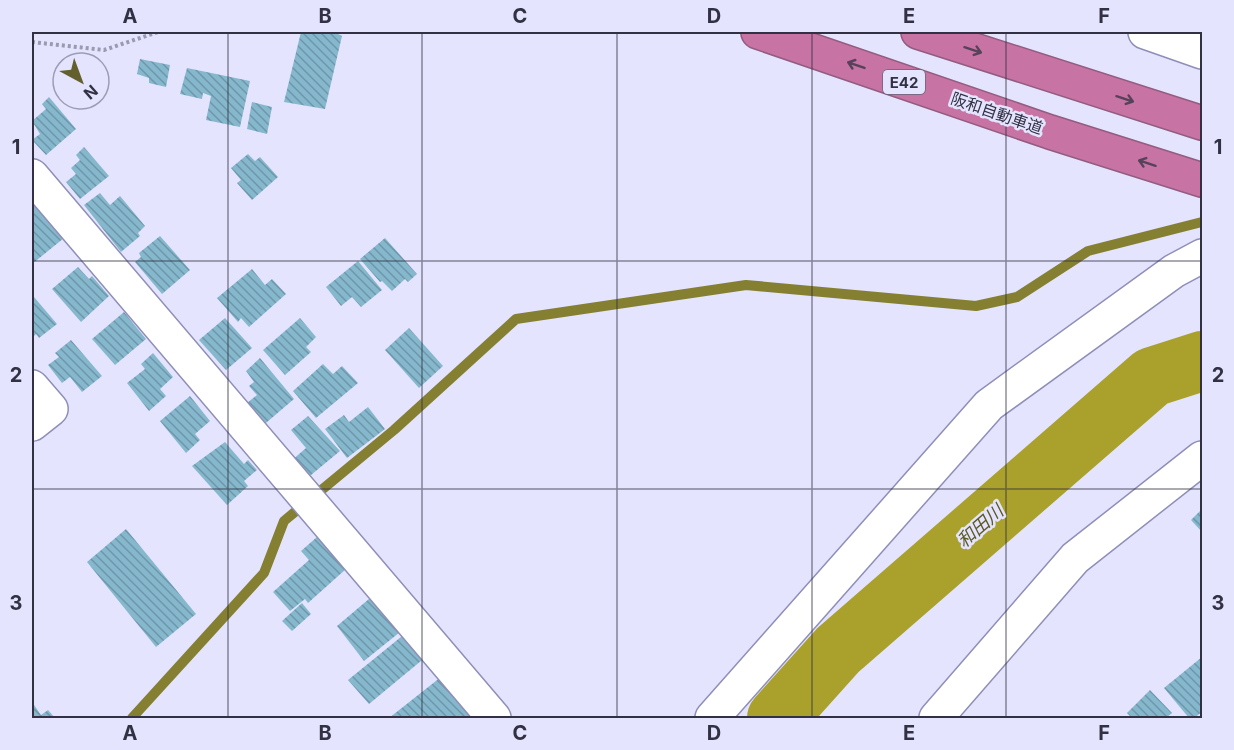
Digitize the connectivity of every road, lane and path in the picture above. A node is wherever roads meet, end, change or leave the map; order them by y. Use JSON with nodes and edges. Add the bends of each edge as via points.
{"nodes":[{"id":1,"x":158,"y":32,"type":"edge"},
{"id":2,"x":758,"y":32,"type":"edge"},
{"id":3,"x":918,"y":32,"type":"edge"},
{"id":4,"x":1144,"y":32,"type":"edge"},
{"id":5,"x":32,"y":42,"type":"edge"},
{"id":6,"x":1203,"y":52,"type":"edge"},
{"id":7,"x":1203,"y":123,"type":"edge"},
{"id":8,"x":32,"y":176,"type":"edge"},
{"id":9,"x":1203,"y":180,"type":"edge"},
{"id":10,"x":1203,"y":256,"type":"edge"},
{"id":11,"x":32,"y":387,"type":"edge"},
{"id":12,"x":32,"y":424,"type":"edge"},
{"id":13,"x":1203,"y":458,"type":"edge"},
{"id":14,"x":494,"y":718,"type":"edge"},
{"id":15,"x":712,"y":718,"type":"edge"},
{"id":16,"x":936,"y":718,"type":"edge"}],
"edges":[{"from":1,"to":5,"type":"path","via":[[104,50]]},
{"from":9,"to":2,"type":"highway","name":"阪和自動車道","number":"E42","one_way":true},
{"from":3,"to":7,"type":"highway","one_way":true},
{"from":4,"to":6,"type":"street"},
{"from":8,"to":14,"type":"street"},
{"from":10,"to":15,"type":"street","via":[[1174,271],[989,405]]},
{"from":11,"to":12,"type":"street","via":[[51,409]]},
{"from":13,"to":16,"type":"street","via":[[1075,558]]}]}
